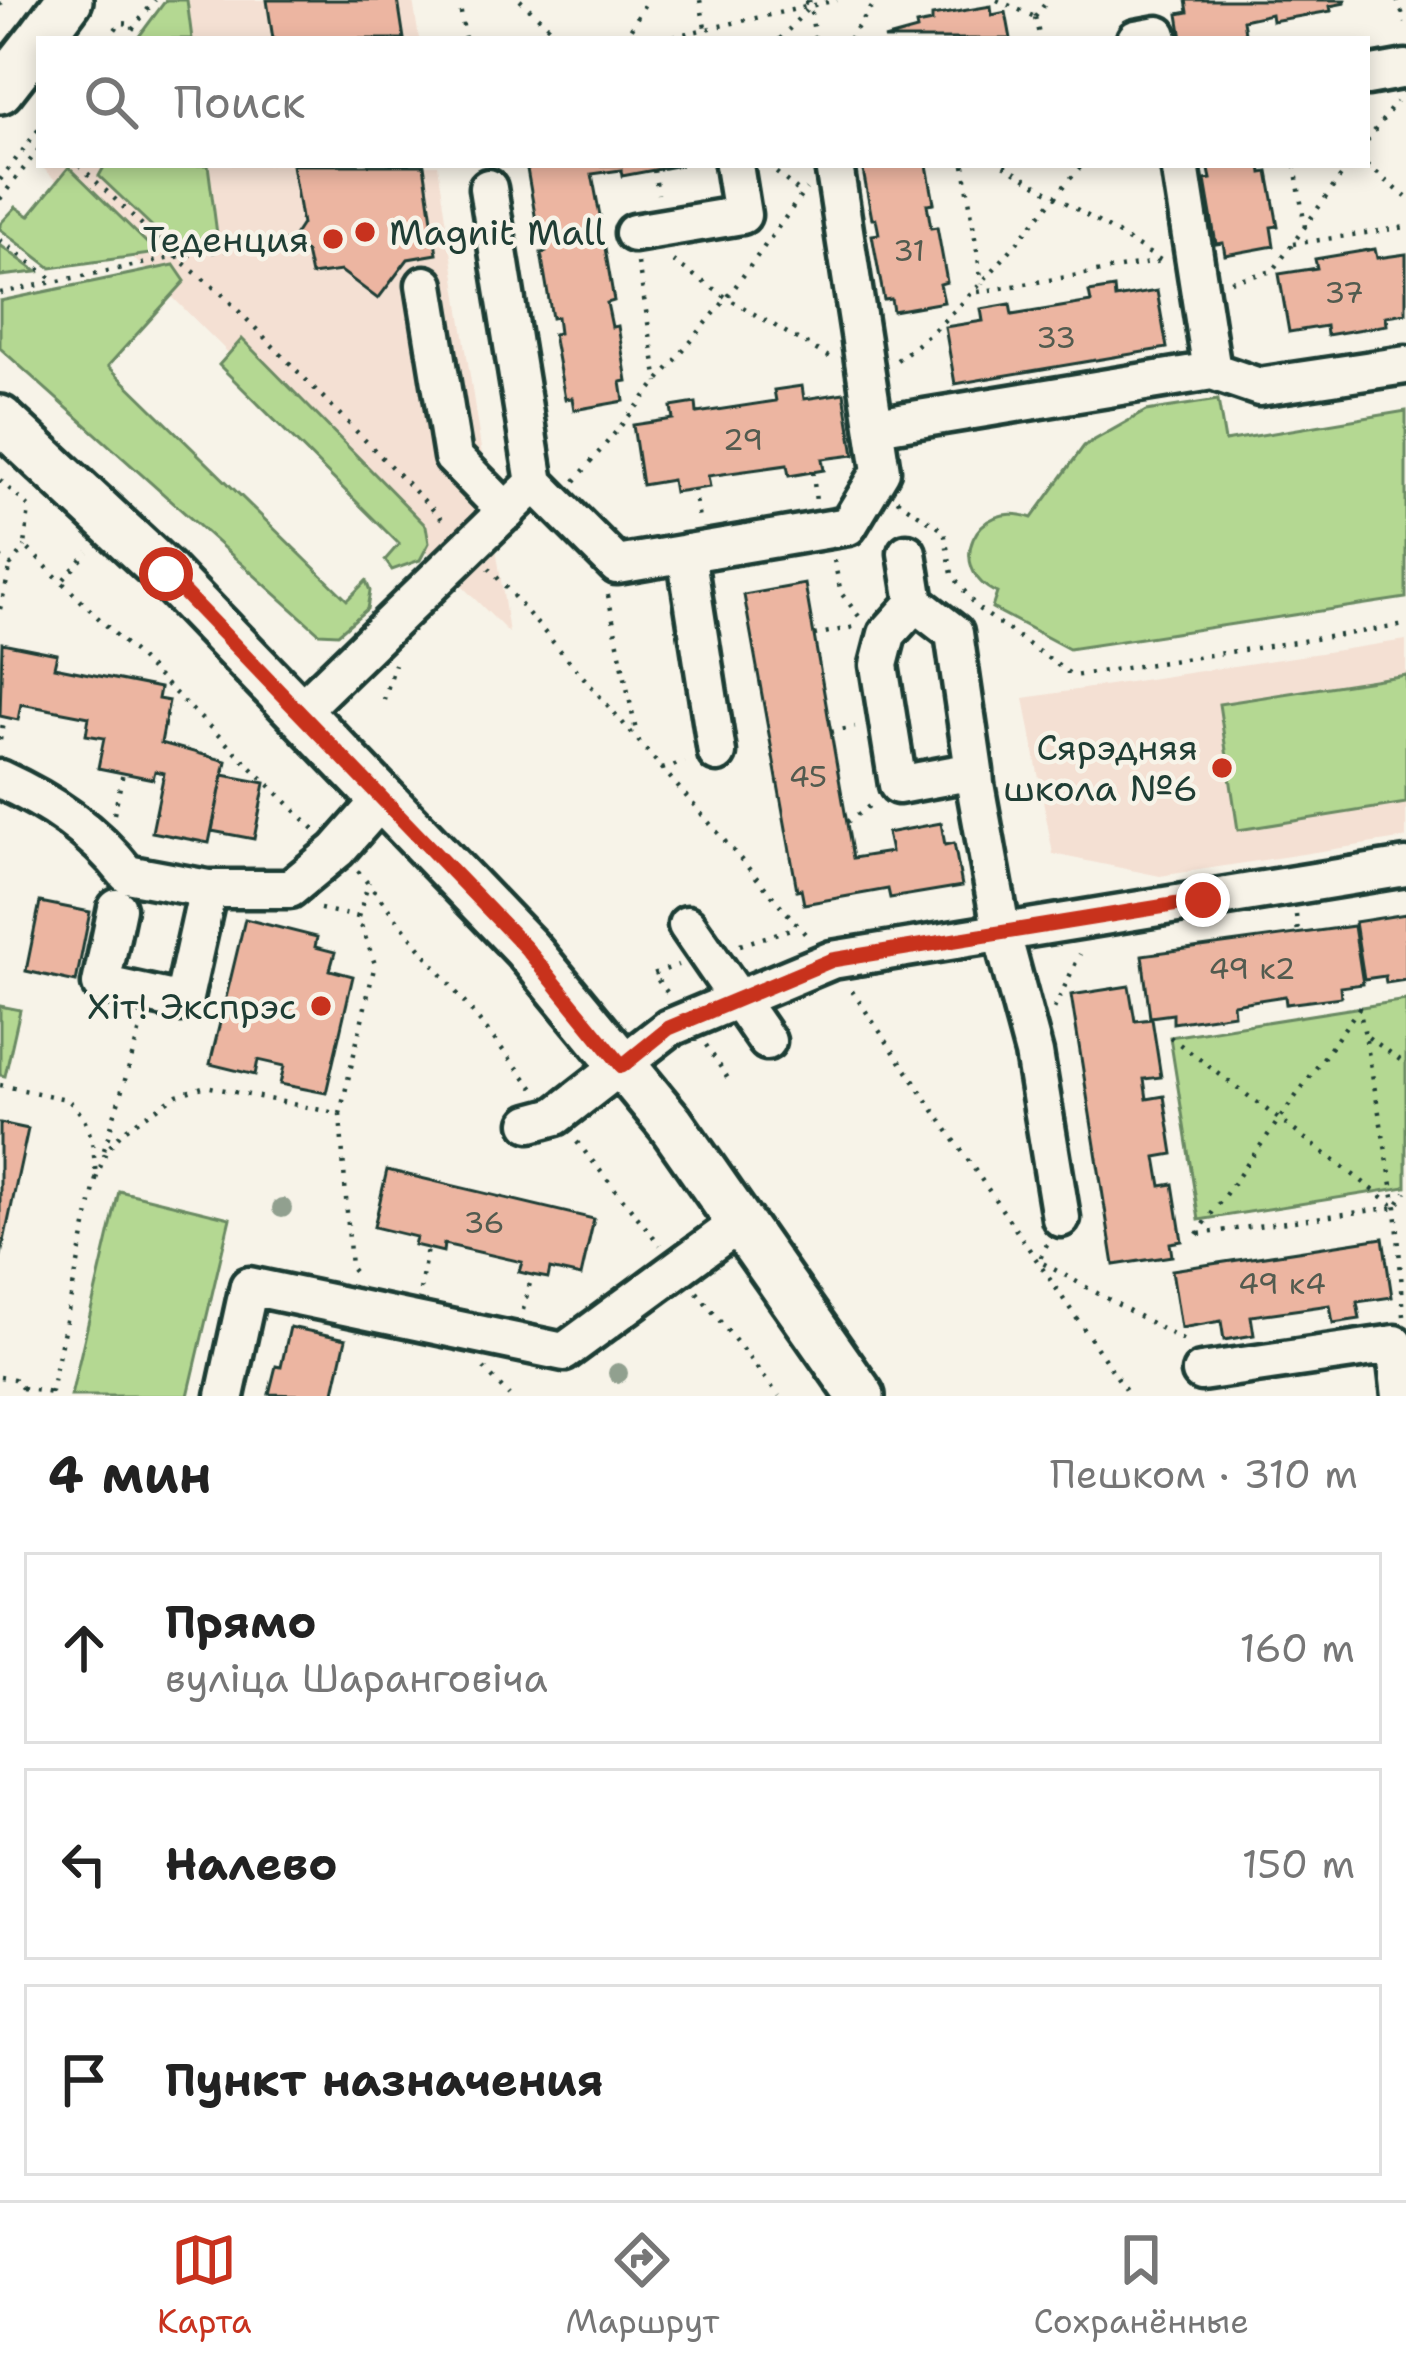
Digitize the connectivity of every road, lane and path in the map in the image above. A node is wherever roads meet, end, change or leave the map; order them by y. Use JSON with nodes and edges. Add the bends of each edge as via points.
{"nodes":[{"id":1,"x":69,"y":0,"type":"edge"},
{"id":2,"x":155,"y":0,"type":"edge"},
{"id":3,"x":459,"y":0,"type":"edge"},
{"id":4,"x":520,"y":0,"type":"edge"},
{"id":5,"x":647,"y":0,"type":"edge"},
{"id":6,"x":700,"y":0,"type":"edge"},
{"id":7,"x":801,"y":0,"type":"edge"},
{"id":8,"x":837,"y":0,"type":"edge"},
{"id":9,"x":877,"y":0,"type":"edge"},
{"id":10,"x":997,"y":0,"type":"edge"},
{"id":11,"x":1048,"y":0,"type":"edge"},
{"id":12,"x":1397,"y":0,"type":"edge"},
{"id":13,"x":810,"y":3,"type":"edge"},
{"id":14,"x":1035,"y":17,"type":"junction"},
{"id":15,"x":1406,"y":23,"type":"edge"},
{"id":16,"x":136,"y":25,"type":"junction"},
{"id":17,"x":705,"y":29,"type":"junction"},
{"id":18,"x":42,"y":36,"type":"edge"},
{"id":19,"x":110,"y":36,"type":"edge"},
{"id":20,"x":127,"y":36,"type":"edge"},
{"id":21,"x":465,"y":36,"type":"edge"},
{"id":22,"x":559,"y":36,"type":"edge"},
{"id":23,"x":627,"y":36,"type":"edge"},
{"id":24,"x":674,"y":36,"type":"edge"},
{"id":25,"x":706,"y":36,"type":"edge"},
{"id":26,"x":782,"y":36,"type":"edge"},
{"id":27,"x":815,"y":36,"type":"edge"},
{"id":28,"x":851,"y":36,"type":"edge"},
{"id":29,"x":1039,"y":36,"type":"edge"},
{"id":30,"x":36,"y":44,"type":"edge"},
{"id":31,"x":1406,"y":69,"type":"edge"},
{"id":32,"x":1370,"y":75,"type":"edge"},
{"id":33,"x":1406,"y":89,"type":"edge"},
{"id":34,"x":0,"y":90,"type":"edge"},
{"id":35,"x":36,"y":133,"type":"edge"},
{"id":36,"x":1370,"y":137,"type":"edge"},
{"id":37,"x":36,"y":153,"type":"edge"},
{"id":38,"x":1370,"y":167,"type":"edge"},
{"id":39,"x":82,"y":168,"type":"edge"},
{"id":40,"x":734,"y":168,"type":"edge"},
{"id":41,"x":770,"y":168,"type":"edge"},
{"id":42,"x":834,"y":168,"type":"edge"},
{"id":43,"x":964,"y":168,"type":"edge"},
{"id":44,"x":1009,"y":168,"type":"edge"},
{"id":45,"x":1079,"y":168,"type":"edge"},
{"id":46,"x":1180,"y":168,"type":"edge"},
{"id":47,"x":1295,"y":168,"type":"edge"},
{"id":48,"x":1347,"y":168,"type":"edge"},
{"id":49,"x":0,"y":180,"type":"edge"},
{"id":50,"x":488,"y":188,"type":"dead end"},
{"id":51,"x":1055,"y":196,"type":"junction"},
{"id":52,"x":1406,"y":196,"type":"edge"},
{"id":53,"x":0,"y":199,"type":"edge"},
{"id":54,"x":1305,"y":227,"type":"junction"},
{"id":55,"x":1406,"y":227,"type":"edge"},
{"id":56,"x":634,"y":233,"type":"junction"},
{"id":57,"x":0,"y":240,"type":"edge"},
{"id":58,"x":291,"y":241,"type":"dead end"},
{"id":59,"x":1293,"y":244,"type":"junction"},
{"id":60,"x":176,"y":257,"type":"junction"},
{"id":61,"x":54,"y":280,"type":"junction"},
{"id":62,"x":982,"y":284,"type":"junction"},
{"id":63,"x":425,"y":285,"type":"dead end"},
{"id":64,"x":1200,"y":287,"type":"junction"},
{"id":65,"x":0,"y":292,"type":"edge"},
{"id":66,"x":974,"y":292,"type":"junction"},
{"id":67,"x":727,"y":298,"type":"junction"},
{"id":68,"x":1406,"y":364,"type":"edge"},
{"id":69,"x":1212,"y":370,"type":"junction"},
{"id":70,"x":869,"y":381,"type":"junction"},
{"id":71,"x":658,"y":384,"type":"junction"},
{"id":72,"x":0,"y":419,"type":"edge"},
{"id":73,"x":875,"y":426,"type":"junction"},
{"id":74,"x":0,"y":480,"type":"edge"},
{"id":75,"x":546,"y":493,"type":"junction"},
{"id":76,"x":507,"y":512,"type":"junction"},
{"id":77,"x":26,"y":545,"type":"junction"},
{"id":78,"x":470,"y":548,"type":"junction"},
{"id":79,"x":89,"y":552,"type":"dead end"},
{"id":80,"x":686,"y":553,"type":"junction"},
{"id":81,"x":907,"y":554,"type":"dead end"},
{"id":82,"x":0,"y":557,"type":"edge"},
{"id":83,"x":11,"y":565,"type":"junction"},
{"id":84,"x":836,"y":570,"type":"dead end"},
{"id":85,"x":64,"y":579,"type":"junction"},
{"id":86,"x":606,"y":581,"type":"dead end"},
{"id":87,"x":914,"y":603,"type":"junction"},
{"id":88,"x":976,"y":608,"type":"dead end"},
{"id":89,"x":0,"y":609,"type":"edge"},
{"id":90,"x":1406,"y":626,"type":"edge"},
{"id":91,"x":814,"y":635,"type":"dead end"},
{"id":92,"x":299,"y":712,"type":"junction"},
{"id":93,"x":4,"y":717,"type":"dead end"},
{"id":94,"x":0,"y":740,"type":"edge"},
{"id":95,"x":638,"y":741,"type":"junction"},
{"id":96,"x":718,"y":753,"type":"dead end"},
{"id":97,"x":974,"y":771,"type":"junction"},
{"id":98,"x":123,"y":773,"type":"dead end"},
{"id":99,"x":0,"y":778,"type":"edge"},
{"id":100,"x":382,"y":799,"type":"junction"},
{"id":101,"x":283,"y":800,"type":"dead end"},
{"id":102,"x":106,"y":848,"type":"junction"},
{"id":103,"x":1406,"y":867,"type":"edge"},
{"id":104,"x":369,"y":882,"type":"dead end"},
{"id":105,"x":208,"y":889,"type":"junction"},
{"id":106,"x":290,"y":889,"type":"junction"},
{"id":107,"x":117,"y":908,"type":"dead end"},
{"id":108,"x":1100,"y":916,"type":"junction"},
{"id":109,"x":358,"y":917,"type":"junction"},
{"id":110,"x":797,"y":927,"type":"junction"},
{"id":111,"x":1002,"y":934,"type":"junction"},
{"id":112,"x":697,"y":940,"type":"joint"},
{"id":113,"x":832,"y":960,"type":"junction"},
{"id":114,"x":150,"y":995,"type":"junction"},
{"id":115,"x":737,"y":999,"type":"junction"},
{"id":116,"x":1365,"y":1035,"type":"junction"},
{"id":117,"x":1170,"y":1037,"type":"dead end"},
{"id":118,"x":767,"y":1041,"type":"dead end"},
{"id":119,"x":1034,"y":1052,"type":"junction"},
{"id":120,"x":1406,"y":1064,"type":"edge"},
{"id":121,"x":622,"y":1066,"type":"junction"},
{"id":122,"x":0,"y":1085,"type":"edge"},
{"id":123,"x":340,"y":1114,"type":"junction"},
{"id":124,"x":1279,"y":1119,"type":"junction"},
{"id":125,"x":530,"y":1123,"type":"dead end"},
{"id":126,"x":96,"y":1178,"type":"junction"},
{"id":127,"x":1406,"y":1192,"type":"edge"},
{"id":128,"x":1396,"y":1207,"type":"junction"},
{"id":129,"x":1061,"y":1218,"type":"joint"},
{"id":130,"x":741,"y":1222,"type":"junction"},
{"id":131,"x":427,"y":1248,"type":"dead end"},
{"id":132,"x":1039,"y":1261,"type":"junction"},
{"id":133,"x":532,"y":1275,"type":"dead end"},
{"id":134,"x":403,"y":1317,"type":"junction"},
{"id":135,"x":516,"y":1342,"type":"junction"},
{"id":136,"x":1395,"y":1344,"type":"junction"},
{"id":137,"x":478,"y":1360,"type":"dead end"},
{"id":138,"x":1202,"y":1372,"type":"joint"},
{"id":139,"x":0,"y":1378,"type":"edge"},
{"id":140,"x":21,"y":1392,"type":"edge"},
{"id":141,"x":50,"y":1394,"type":"edge"},
{"id":142,"x":225,"y":1396,"type":"edge"},
{"id":143,"x":509,"y":1396,"type":"edge"},
{"id":144,"x":860,"y":1396,"type":"edge"},
{"id":145,"x":1130,"y":1396,"type":"edge"},
{"id":146,"x":1401,"y":1396,"type":"edge"}],
"edges":[{"from":1,"to":18,"type":"main road"},
{"from":2,"to":16,"type":"path"},
{"from":3,"to":21,"type":"path"},
{"from":4,"to":22,"type":"path"},
{"from":5,"to":23,"type":"path"},
{"from":6,"to":17,"type":"path"},
{"from":7,"to":13,"type":"path"},
{"from":8,"to":13,"type":"path"},
{"from":9,"to":28,"type":"path"},
{"from":10,"to":14,"type":"path"},
{"from":11,"to":14,"type":"path"},
{"from":12,"to":15,"type":"path"},
{"from":13,"to":17,"type":"path"},
{"from":13,"to":26,"type":"path"},
{"from":13,"to":27,"type":"path"},
{"from":14,"to":29,"type":"path"},
{"from":16,"to":19,"type":"path","via":[[121,23]]},
{"from":16,"to":20,"type":"path"},
{"from":17,"to":24,"type":"path"},
{"from":17,"to":25,"type":"path"},
{"from":30,"to":34,"type":"main road"},
{"from":31,"to":32,"type":"lane"},
{"from":33,"to":36,"type":"path"},
{"from":35,"to":49,"type":"path"},
{"from":37,"to":53,"type":"path"},
{"from":38,"to":52,"type":"path"},
{"from":39,"to":60,"type":"path"},
{"from":40,"to":56,"type":"lane","via":[[742,215]]},
{"from":41,"to":67,"type":"path","via":[[802,194]]},
{"from":42,"to":70,"type":"lane"},
{"from":43,"to":62,"type":"path"},
{"from":44,"to":51,"type":"path"},
{"from":45,"to":51,"type":"path"},
{"from":46,"to":64,"type":"lane"},
{"from":47,"to":54,"type":"path"},
{"from":48,"to":54,"type":"path"},
{"from":50,"to":75,"type":"lane"},
{"from":51,"to":62,"type":"path"},
{"from":51,"to":66,"type":"path","via":[[1162,261]]},
{"from":54,"to":59,"type":"path"},
{"from":55,"to":59,"type":"path"},
{"from":56,"to":67,"type":"path"},
{"from":56,"to":71,"type":"path"},
{"from":57,"to":61,"type":"path"},
{"from":58,"to":60,"type":"path"},
{"from":59,"to":64,"type":"path","via":[[1273,271]]},
{"from":60,"to":61,"type":"path"},
{"from":60,"to":78,"type":"path","via":[[223,295]]},
{"from":61,"to":65,"type":"path"},
{"from":62,"to":66,"type":"path"},
{"from":63,"to":76,"type":"lane","via":[[453,458]]},
{"from":64,"to":69,"type":"lane"},
{"from":66,"to":70,"type":"path"},
{"from":67,"to":70,"type":"path"},
{"from":67,"to":71,"type":"path"},
{"from":68,"to":69,"type":"lane","via":[[1258,387]]},
{"from":69,"to":73,"type":"lane"},
{"from":70,"to":73,"type":"lane"},
{"from":71,"to":75,"type":"path"},
{"from":72,"to":92,"type":"main road"},
{"from":73,"to":80,"type":"lane","via":[[881,471],[848,526]]},
{"from":74,"to":77,"type":"path","via":[[32,504]]},
{"from":75,"to":76,"type":"lane"},
{"from":75,"to":80,"type":"lane","via":[[617,565]]},
{"from":76,"to":78,"type":"lane"},
{"from":77,"to":83,"type":"path"},
{"from":77,"to":85,"type":"path"},
{"from":78,"to":92,"type":"lane"},
{"from":78,"to":95,"type":"path"},
{"from":79,"to":85,"type":"path"},
{"from":80,"to":96,"type":"lane"},
{"from":81,"to":87,"type":"lane"},
{"from":82,"to":83,"type":"path"},
{"from":83,"to":89,"type":"path"},
{"from":84,"to":91,"type":"path","via":[[841,592],[866,625]]},
{"from":85,"to":101,"type":"path"},
{"from":86,"to":95,"type":"path"},
{"from":87,"to":97,"type":"lane","via":[[954,633]]},
{"from":87,"to":97,"type":"lane","via":[[887,634],[879,665],[898,785]]},
{"from":88,"to":90,"type":"path","via":[[1073,676]]},
{"from":92,"to":100,"type":"main road"},
{"from":93,"to":94,"type":"path"},
{"from":95,"to":110,"type":"path"},
{"from":97,"to":111,"type":"lane"},
{"from":98,"to":102,"type":"path"},
{"from":99,"to":102,"type":"lane","via":[[46,801]]},
{"from":100,"to":106,"type":"lane"},
{"from":100,"to":121,"type":"main road","via":[[526,948]]},
{"from":102,"to":105,"type":"lane","via":[[128,874]]},
{"from":103,"to":108,"type":"lane"},
{"from":104,"to":109,"type":"path"},
{"from":105,"to":106,"type":"lane"},
{"from":105,"to":114,"type":"lane","via":[[183,1002]]},
{"from":106,"to":109,"type":"path","via":[[303,905]]},
{"from":107,"to":114,"type":"lane","via":[[101,984]]},
{"from":108,"to":111,"type":"lane"},
{"from":108,"to":119,"type":"path"},
{"from":109,"to":123,"type":"path","via":[[375,964]]},
{"from":110,"to":112,"type":"path"},
{"from":110,"to":113,"type":"path"},
{"from":111,"to":113,"type":"lane"},
{"from":111,"to":119,"type":"lane"},
{"from":112,"to":115,"type":"lane"},
{"from":113,"to":115,"type":"lane"},
{"from":113,"to":132,"type":"path"},
{"from":114,"to":126,"type":"path"},
{"from":115,"to":118,"type":"lane"},
{"from":115,"to":121,"type":"lane","via":[[669,1028]]},
{"from":116,"to":120,"type":"path"},
{"from":116,"to":124,"type":"path","via":[[1359,1007]]},
{"from":116,"to":128,"type":"path"},
{"from":117,"to":124,"type":"path"},
{"from":119,"to":129,"type":"lane"},
{"from":121,"to":125,"type":"lane","via":[[556,1116]]},
{"from":121,"to":130,"type":"main road"},
{"from":122,"to":126,"type":"path","via":[[75,1105],[89,1130]]},
{"from":123,"to":126,"type":"path","via":[[206,1086],[123,1131]]},
{"from":123,"to":134,"type":"path","via":[[351,1268]]},
{"from":124,"to":128,"type":"path"},
{"from":124,"to":128,"type":"path","via":[[1197,1234]]},
{"from":126,"to":141,"type":"path"},
{"from":127,"to":128,"type":"path"},
{"from":128,"to":136,"type":"path","via":[[1405,1321]]},
{"from":129,"to":132,"type":"path"},
{"from":130,"to":135,"type":"lane","via":[[564,1352]]},
{"from":130,"to":144,"type":"main road"},
{"from":131,"to":134,"type":"path"},
{"from":132,"to":138,"type":"path","via":[[1187,1342]]},
{"from":132,"to":145,"type":"path"},
{"from":133,"to":135,"type":"path"},
{"from":134,"to":135,"type":"lane"},
{"from":134,"to":142,"type":"lane","via":[[249,1286]]},
{"from":136,"to":138,"type":"lane"},
{"from":136,"to":146,"type":"lane"},
{"from":137,"to":143,"type":"path"},
{"from":139,"to":140,"type":"path","via":[[14,1379]]},
{"from":140,"to":141,"type":"path"}]}
